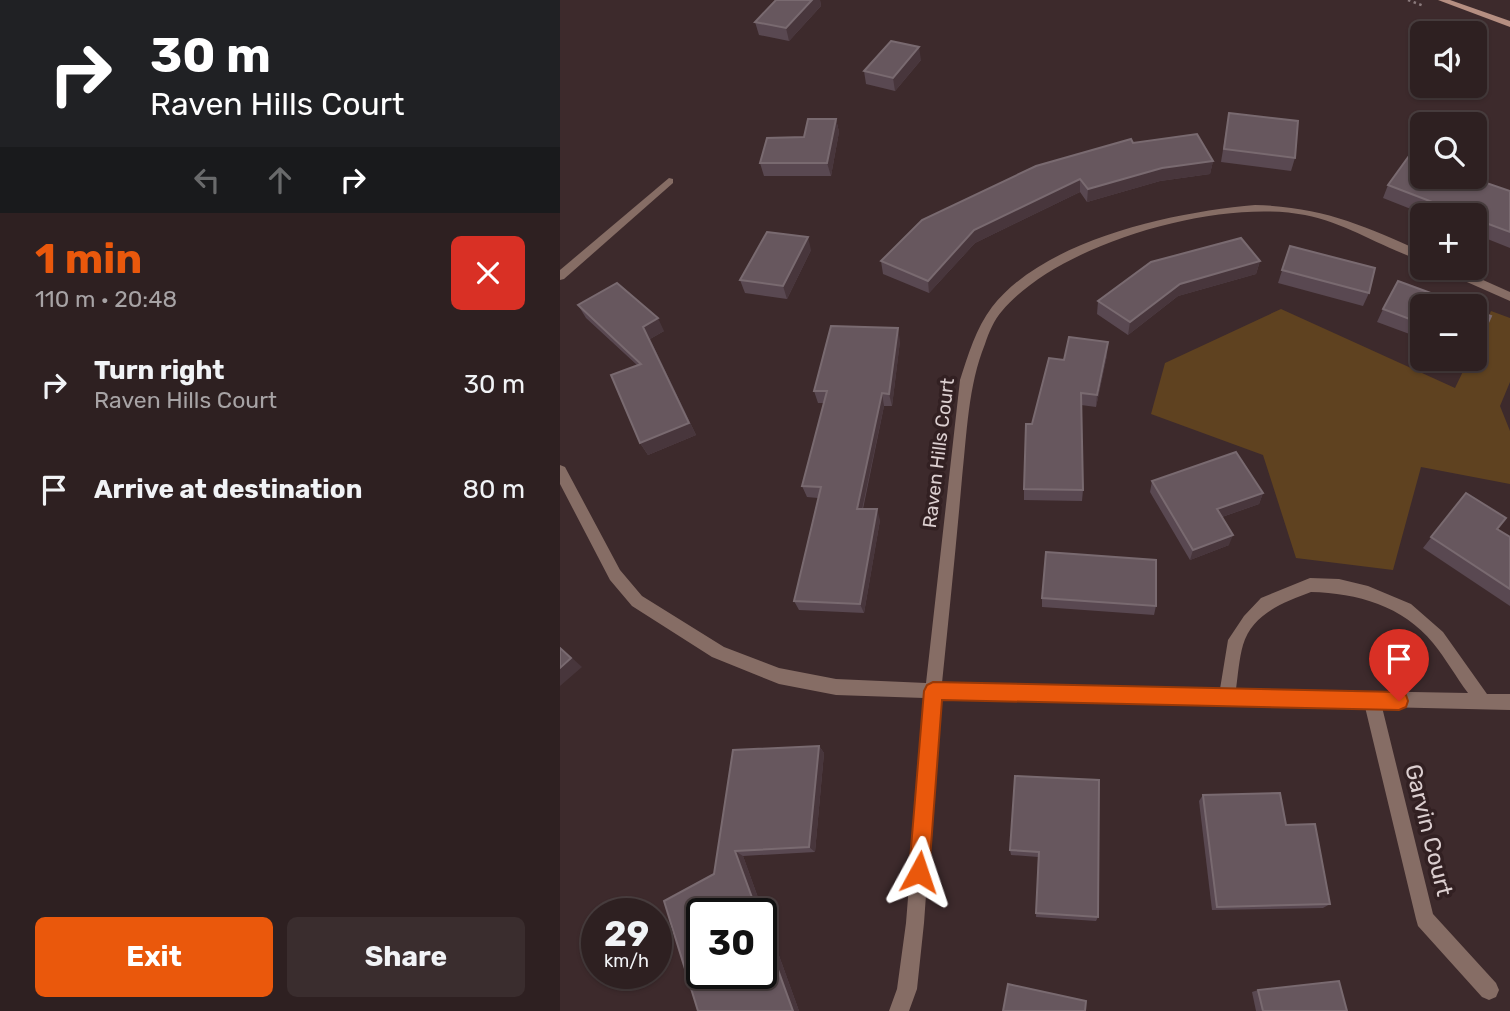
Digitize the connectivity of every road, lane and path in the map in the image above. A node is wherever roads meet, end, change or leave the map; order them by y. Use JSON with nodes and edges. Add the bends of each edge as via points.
{"nodes":[{"id":1,"x":1442,"y":0,"type":"edge"},
{"id":2,"x":1510,"y":24,"type":"edge"},
{"id":3,"x":669,"y":181,"type":"dead end"},
{"id":4,"x":1410,"y":251,"type":"edge"},
{"id":5,"x":560,"y":276,"type":"edge"},
{"id":6,"x":1472,"y":280,"type":"edge"},
{"id":7,"x":1510,"y":297,"type":"edge"},
{"id":8,"x":560,"y":471,"type":"edge"},
{"id":9,"x":933,"y":691,"type":"junction"},
{"id":10,"x":1226,"y":698,"type":"junction"},
{"id":11,"x":1372,"y":701,"type":"junction"},
{"id":12,"x":1483,"y":702,"type":"junction"},
{"id":13,"x":1510,"y":702,"type":"edge"},
{"id":14,"x":1489,"y":990,"type":"dead end"},
{"id":15,"x":899,"y":1011,"type":"edge"}],
"edges":[{"from":1,"to":2,"type":"main road"},
{"from":3,"to":5,"type":"street"},
{"from":4,"to":9,"type":"street","name":"Raven Hills Court","via":[[1320,215],[1256,207],[1184,217],[1086,247],[1026,280],[998,308],[978,344],[966,380]]},
{"from":6,"to":7,"type":"street"},
{"from":8,"to":9,"type":"street","via":[[615,575],[637,601],[718,652],[779,676],[835,687]]},
{"from":9,"to":10,"type":"street"},
{"from":9,"to":15,"type":"street","name":"Raven Hills Court","via":[[915,923],[907,989]]},
{"from":10,"to":11,"type":"street"},
{"from":10,"to":12,"type":"street","via":[[1236,640],[1249,621],[1266,603],[1310,585],[1368,593],[1406,609],[1438,637]]},
{"from":11,"to":12,"type":"street"},
{"from":11,"to":14,"type":"street","name":"Garvin Court","via":[[1425,919]]},
{"from":12,"to":13,"type":"street"}]}
